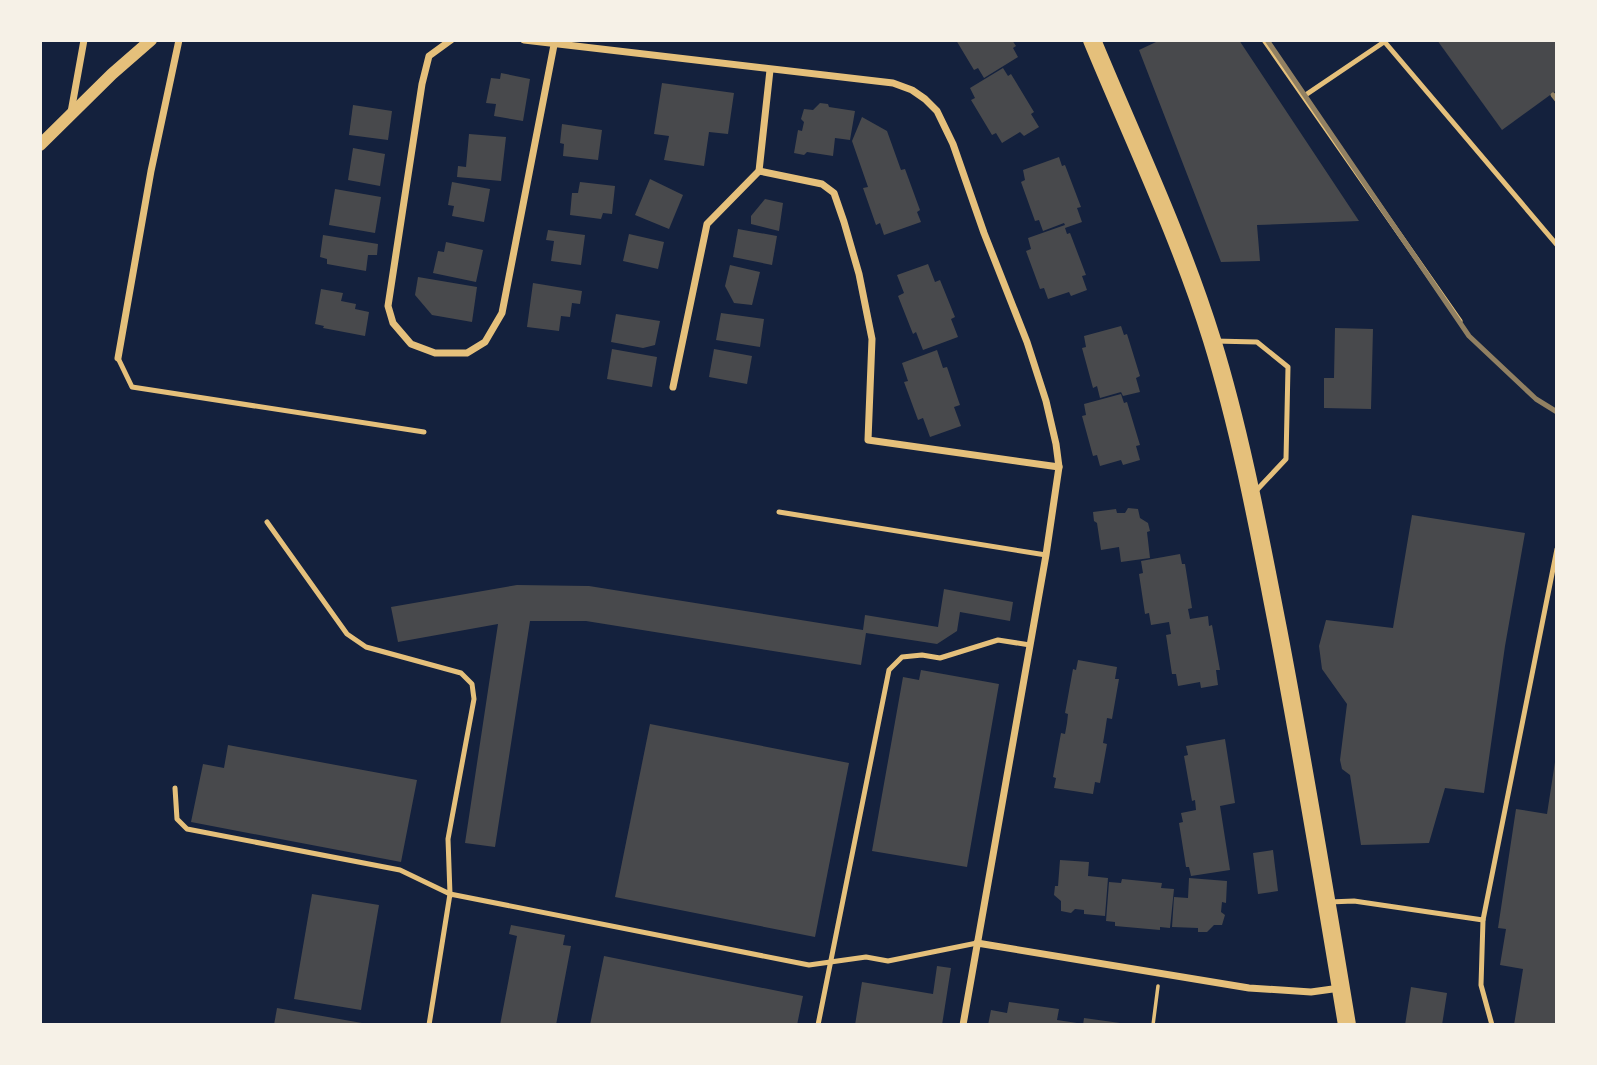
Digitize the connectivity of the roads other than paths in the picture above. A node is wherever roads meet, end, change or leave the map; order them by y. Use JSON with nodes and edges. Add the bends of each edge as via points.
{"nodes":[{"id":1,"x":84,"y":40,"type":"edge"},
{"id":2,"x":151,"y":40,"type":"edge"},
{"id":3,"x":179,"y":40,"type":"edge"},
{"id":4,"x":451,"y":40,"type":"edge"},
{"id":5,"x":524,"y":40,"type":"edge"},
{"id":6,"x":1092,"y":40,"type":"edge"},
{"id":7,"x":1264,"y":40,"type":"edge"},
{"id":8,"x":1384,"y":41,"type":"edge"},
{"id":9,"x":554,"y":45,"type":"junction"},
{"id":10,"x":769,"y":70,"type":"junction"},
{"id":11,"x":1304,"y":96,"type":"junction"},
{"id":12,"x":70,"y":116,"type":"junction"},
{"id":13,"x":40,"y":145,"type":"edge"},
{"id":14,"x":759,"y":172,"type":"junction"},
{"id":15,"x":1557,"y":245,"type":"edge"},
{"id":16,"x":1460,"y":321,"type":"dead end"},
{"id":17,"x":1212,"y":341,"type":"junction"},
{"id":18,"x":118,"y":358,"type":"joint"},
{"id":19,"x":673,"y":387,"type":"dead end"},
{"id":20,"x":424,"y":432,"type":"dead end"},
{"id":21,"x":1059,"y":467,"type":"junction"},
{"id":22,"x":1252,"y":495,"type":"junction"},
{"id":23,"x":779,"y":512,"type":"dead end"},
{"id":24,"x":267,"y":522,"type":"dead end"},
{"id":25,"x":1557,"y":550,"type":"edge"},
{"id":26,"x":1046,"y":555,"type":"junction"},
{"id":27,"x":1030,"y":645,"type":"junction"},
{"id":28,"x":175,"y":788,"type":"dead end"},
{"id":29,"x":450,"y":894,"type":"junction"},
{"id":30,"x":1326,"y":902,"type":"junction"},
{"id":31,"x":1483,"y":920,"type":"junction"},
{"id":32,"x":977,"y":943,"type":"junction"},
{"id":33,"x":832,"y":962,"type":"junction"},
{"id":34,"x":1340,"y":988,"type":"junction"},
{"id":35,"x":429,"y":1025,"type":"edge"},
{"id":36,"x":818,"y":1025,"type":"edge"},
{"id":37,"x":963,"y":1025,"type":"edge"},
{"id":38,"x":1347,"y":1025,"type":"edge"},
{"id":39,"x":1492,"y":1025,"type":"edge"}],
"edges":[{"from":1,"to":12,"type":"street"},
{"from":2,"to":12,"type":"street"},
{"from":3,"to":18,"type":"street"},
{"from":4,"to":9,"type":"street","via":[[429,56],[422,84],[388,306],[393,323],[411,344],[435,354],[467,354],[485,342],[502,313]]},
{"from":5,"to":9,"type":"street"},
{"from":6,"to":17,"type":"main road","via":[[1150,175]]},
{"from":7,"to":11,"type":"lane"},
{"from":8,"to":11,"type":"lane"},
{"from":8,"to":15,"type":"lane"},
{"from":9,"to":10,"type":"street"},
{"from":10,"to":14,"type":"street"},
{"from":10,"to":21,"type":"street","via":[[893,83],[912,90],[936,111],[953,144],[1027,342],[1046,401]]},
{"from":11,"to":16,"type":"lane"},
{"from":12,"to":13,"type":"street"},
{"from":14,"to":19,"type":"street","via":[[707,224]]},
{"from":14,"to":21,"type":"street","via":[[822,184],[834,193],[859,274],[872,339],[868,440]]},
{"from":17,"to":22,"type":"main road"},
{"from":17,"to":22,"type":"lane","via":[[1257,342],[1288,366],[1286,459]]},
{"from":18,"to":20,"type":"lane","via":[[132,387]]},
{"from":21,"to":26,"type":"street"},
{"from":22,"to":30,"type":"main road"},
{"from":23,"to":26,"type":"lane"},
{"from":24,"to":29,"type":"lane","via":[[348,634],[366,647],[461,673],[472,684],[474,699],[448,839]]},
{"from":25,"to":31,"type":"lane"},
{"from":26,"to":27,"type":"street"},
{"from":27,"to":32,"type":"street"},
{"from":27,"to":33,"type":"lane","via":[[998,640],[940,658],[902,657],[889,670]]},
{"from":28,"to":29,"type":"lane","via":[[177,818],[187,829],[400,870]]},
{"from":29,"to":33,"type":"lane","via":[[809,965]]},
{"from":29,"to":35,"type":"lane"},
{"from":30,"to":31,"type":"lane","via":[[1354,901]]},
{"from":30,"to":34,"type":"main road"},
{"from":31,"to":39,"type":"lane","via":[[1481,985]]},
{"from":32,"to":33,"type":"lane","via":[[888,961],[866,957]]},
{"from":32,"to":34,"type":"street","via":[[1249,988],[1311,992]]},
{"from":32,"to":37,"type":"street"},
{"from":33,"to":36,"type":"lane"},
{"from":34,"to":38,"type":"main road"}]}
